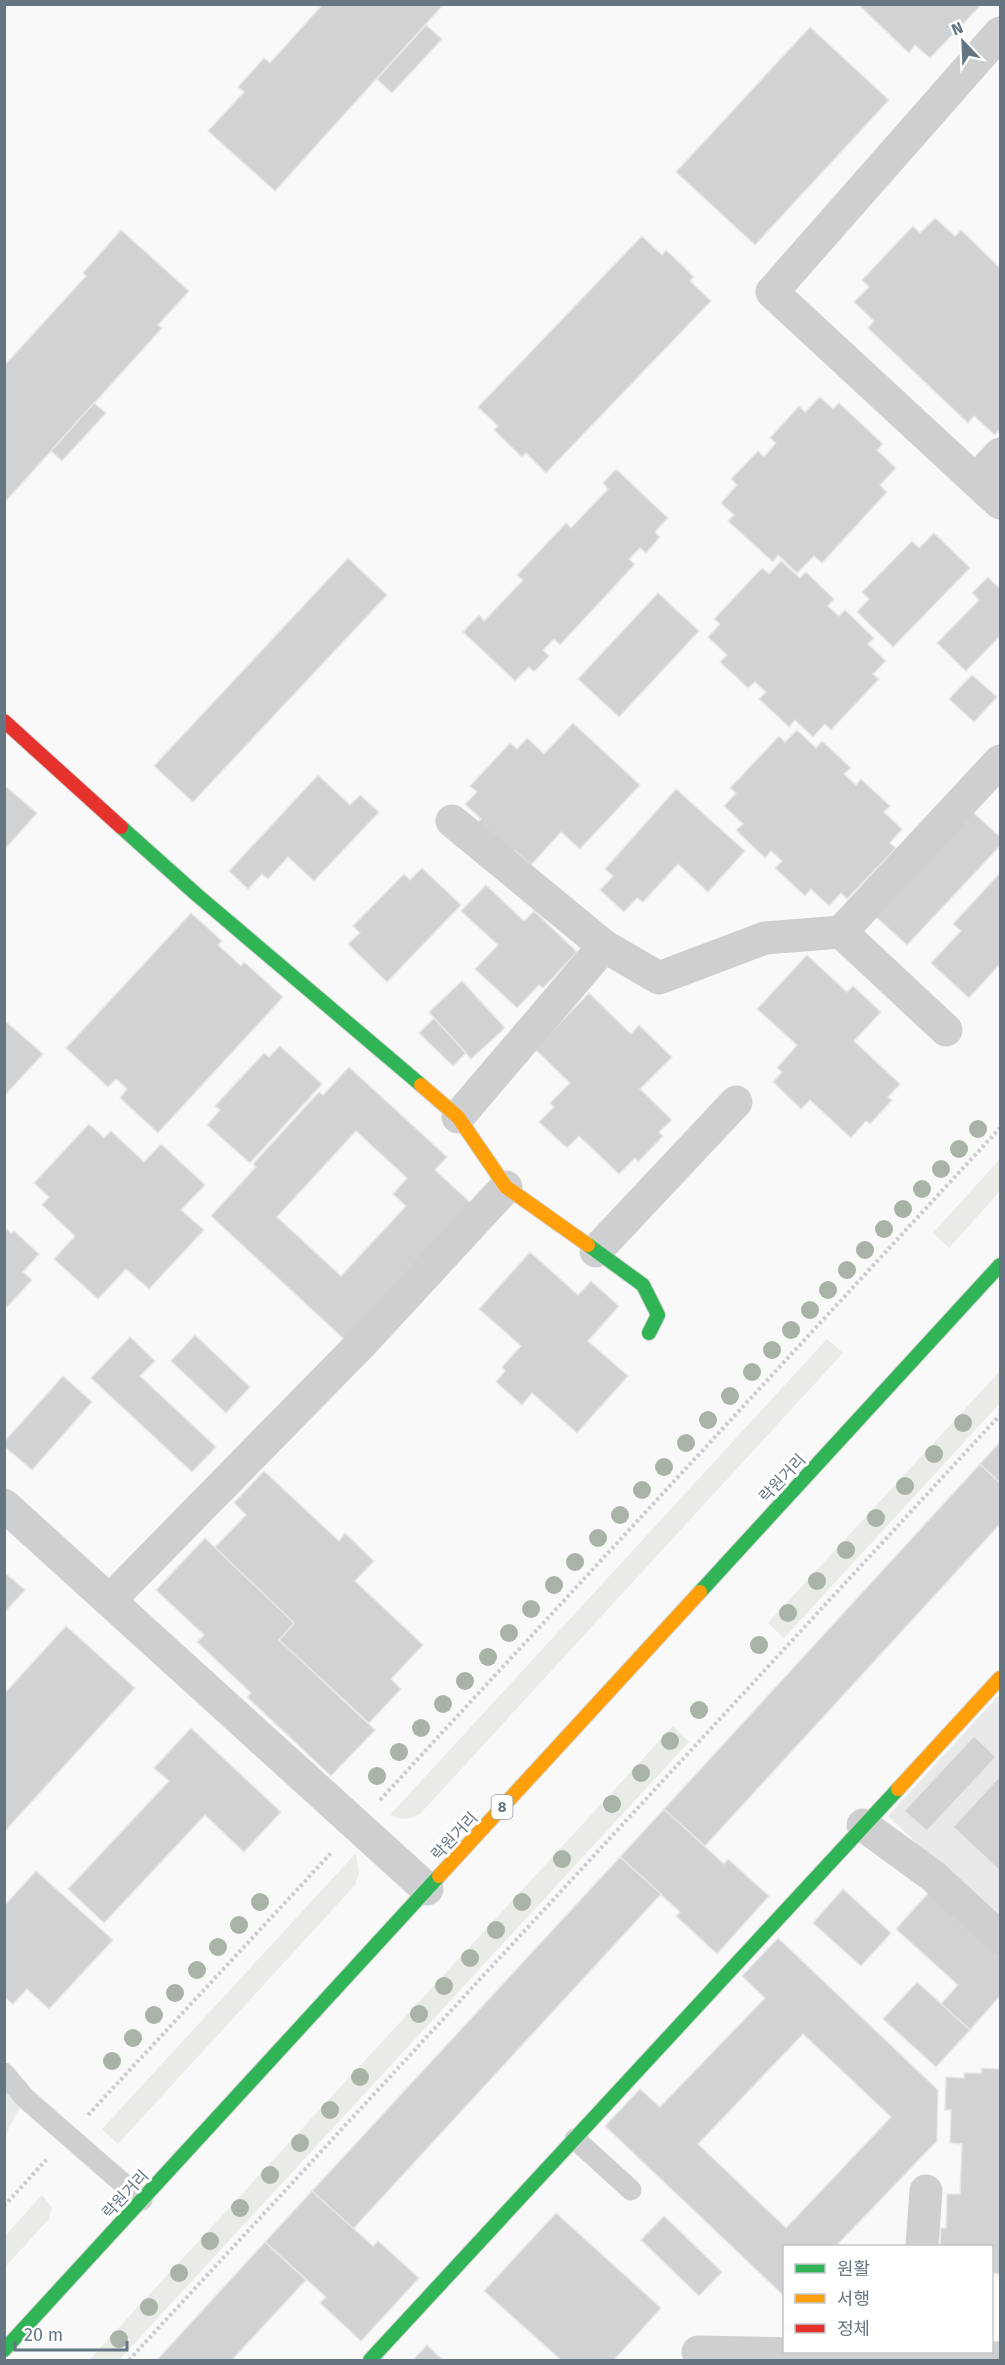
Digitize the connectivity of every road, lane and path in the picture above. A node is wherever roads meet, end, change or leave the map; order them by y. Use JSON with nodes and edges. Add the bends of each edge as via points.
{"nodes":[{"id":1,"x":1000,"y":33,"type":"edge"},
{"id":2,"x":1000,"y":453,"type":"edge"},
{"id":3,"x":976,"y":480,"type":"junction"},
{"id":4,"x":1000,"y":503,"type":"edge"},
{"id":5,"x":4,"y":721,"type":"edge"},
{"id":6,"x":1000,"y":761,"type":"edge"},
{"id":7,"x":452,"y":821,"type":"dead end"},
{"id":8,"x":841,"y":932,"type":"junction"},
{"id":9,"x":604,"y":946,"type":"junction"},
{"id":10,"x":946,"y":1030,"type":"dead end"},
{"id":11,"x":736,"y":1102,"type":"dead end"},
{"id":12,"x":458,"y":1117,"type":"junction"},
{"id":13,"x":1000,"y":1128,"type":"edge"},
{"id":14,"x":506,"y":1187,"type":"junction"},
{"id":15,"x":596,"y":1251,"type":"junction"},
{"id":16,"x":1000,"y":1265,"type":"edge"},
{"id":17,"x":649,"y":1332,"type":"dead end"},
{"id":18,"x":1000,"y":1416,"type":"edge"},
{"id":19,"x":4,"y":1505,"type":"edge"},
{"id":20,"x":110,"y":1600,"type":"junction"},
{"id":21,"x":1000,"y":1677,"type":"edge"},
{"id":22,"x":863,"y":1825,"type":"junction"},
{"id":23,"x":355,"y":1826,"type":"junction"},
{"id":24,"x":427,"y":1889,"type":"junction"},
{"id":25,"x":1000,"y":1938,"type":"edge"},
{"id":26,"x":4,"y":2073,"type":"edge"},
{"id":27,"x":68,"y":2136,"type":"junction"},
{"id":28,"x":575,"y":2139,"type":"junction"},
{"id":29,"x":631,"y":2190,"type":"dead end"},
{"id":30,"x":926,"y":2191,"type":"dead end"},
{"id":31,"x":142,"y":2200,"type":"junction"},
{"id":32,"x":4,"y":2206,"type":"edge"},
{"id":33,"x":922,"y":2245,"type":"edge"},
{"id":34,"x":4,"y":2350,"type":"edge"},
{"id":35,"x":698,"y":2352,"type":"dead end"},
{"id":36,"x":783,"y":2353,"type":"edge"},
{"id":37,"x":822,"y":2353,"type":"edge"},
{"id":38,"x":945,"y":2354,"type":"edge"},
{"id":39,"x":1000,"y":2358,"type":"edge"},
{"id":40,"x":129,"y":2361,"type":"edge"},
{"id":41,"x":370,"y":2361,"type":"edge"}],
"edges":[{"from":1,"to":3,"type":"street","via":[[772,292]]},
{"from":2,"to":3,"type":"street"},
{"from":3,"to":4,"type":"street"},
{"from":5,"to":12,"type":"street","via":[[197,895]]},
{"from":6,"to":8,"type":"street"},
{"from":7,"to":9,"type":"street"},
{"from":8,"to":9,"type":"street","via":[[765,938],[659,978]]},
{"from":8,"to":10,"type":"street"},
{"from":9,"to":12,"type":"street"},
{"from":11,"to":15,"type":"street"},
{"from":12,"to":14,"type":"street"},
{"from":13,"to":23,"type":"path"},
{"from":14,"to":15,"type":"street"},
{"from":14,"to":20,"type":"street","via":[[362,1343]]},
{"from":15,"to":17,"type":"street","via":[[643,1285],[658,1315]]},
{"from":16,"to":24,"type":"street","name":"락원거리","number":"8"},
{"from":18,"to":40,"type":"path"},
{"from":19,"to":20,"type":"street"},
{"from":20,"to":23,"type":"street"},
{"from":21,"to":22,"type":"street"},
{"from":22,"to":25,"type":"street","via":[[933,1876]]},
{"from":22,"to":28,"type":"street"},
{"from":23,"to":24,"type":"street"},
{"from":23,"to":27,"type":"path"},
{"from":24,"to":31,"type":"street","name":"락원거리","number":"8"},
{"from":26,"to":27,"type":"lane","via":[[25,2098]]},
{"from":27,"to":31,"type":"lane"},
{"from":27,"to":32,"type":"path"},
{"from":28,"to":29,"type":"lane"},
{"from":28,"to":41,"type":"street"},
{"from":30,"to":33,"type":"street"},
{"from":31,"to":34,"type":"street","name":"락원거리","number":"8"},
{"from":35,"to":36,"type":"street"},
{"from":37,"to":38,"type":"street"},
{"from":38,"to":39,"type":"street"}]}
